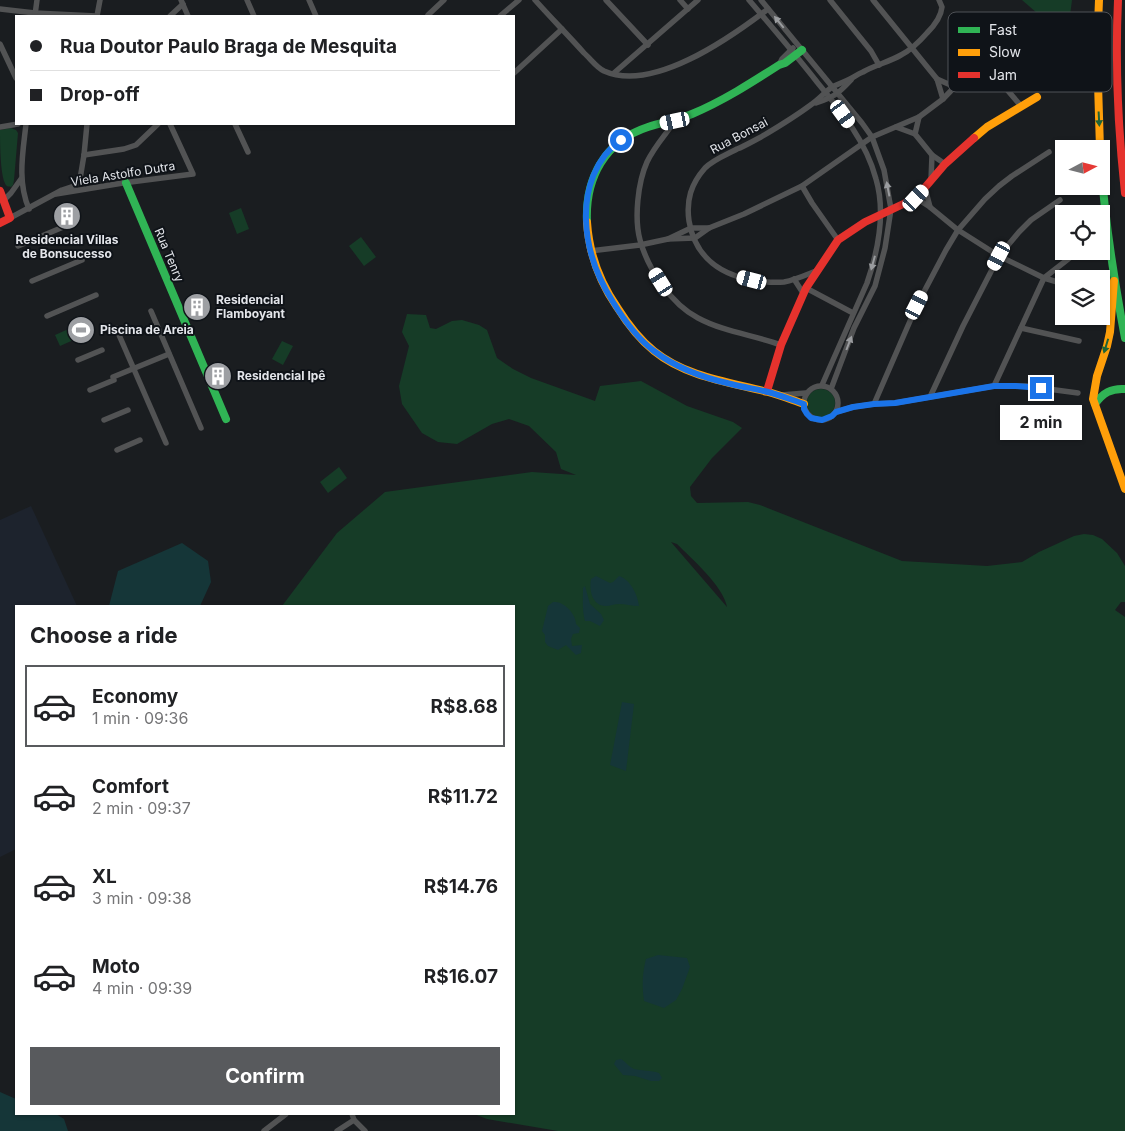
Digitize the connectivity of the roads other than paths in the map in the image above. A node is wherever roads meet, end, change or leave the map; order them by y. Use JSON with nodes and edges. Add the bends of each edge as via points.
{"nodes":[{"id":1,"x":36,"y":0,"type":"edge"},
{"id":2,"x":100,"y":0,"type":"edge"},
{"id":3,"x":247,"y":0,"type":"edge"},
{"id":4,"x":309,"y":0,"type":"edge"},
{"id":5,"x":444,"y":0,"type":"edge"},
{"id":6,"x":519,"y":0,"type":"edge"},
{"id":7,"x":535,"y":0,"type":"edge"},
{"id":8,"x":606,"y":0,"type":"edge"},
{"id":9,"x":680,"y":0,"type":"edge"},
{"id":10,"x":698,"y":0,"type":"edge"},
{"id":11,"x":749,"y":0,"type":"edge"},
{"id":12,"x":761,"y":0,"type":"edge"},
{"id":13,"x":830,"y":0,"type":"edge"},
{"id":14,"x":872,"y":0,"type":"edge"},
{"id":15,"x":939,"y":0,"type":"edge"},
{"id":16,"x":1118,"y":0,"type":"edge"},
{"id":17,"x":182,"y":2,"type":"edge"},
{"id":18,"x":0,"y":9,"type":"edge"},
{"id":19,"x":688,"y":9,"type":"junction"},
{"id":20,"x":768,"y":9,"type":"junction"},
{"id":21,"x":761,"y":14,"type":"junction"},
{"id":22,"x":35,"y":15,"type":"edge"},
{"id":23,"x":97,"y":15,"type":"edge"},
{"id":24,"x":171,"y":15,"type":"edge"},
{"id":25,"x":188,"y":15,"type":"edge"},
{"id":26,"x":254,"y":15,"type":"edge"},
{"id":27,"x":316,"y":15,"type":"edge"},
{"id":28,"x":428,"y":15,"type":"edge"},
{"id":29,"x":501,"y":15,"type":"edge"},
{"id":30,"x":562,"y":29,"type":"junction"},
{"id":31,"x":0,"y":44,"type":"edge"},
{"id":32,"x":648,"y":44,"type":"junction"},
{"id":33,"x":911,"y":48,"type":"junction"},
{"id":34,"x":797,"y":50,"type":"junction"},
{"id":35,"x":879,"y":65,"type":"junction"},
{"id":36,"x":515,"y":72,"type":"edge"},
{"id":37,"x":614,"y":74,"type":"junction"},
{"id":38,"x":15,"y":76,"type":"edge"},
{"id":39,"x":852,"y":78,"type":"junction"},
{"id":40,"x":937,"y":79,"type":"junction"},
{"id":41,"x":948,"y":84,"type":"edge"},
{"id":42,"x":833,"y":87,"type":"junction"},
{"id":43,"x":826,"y":92,"type":"junction"},
{"id":44,"x":950,"y":92,"type":"edge"},
{"id":45,"x":1009,"y":92,"type":"edge"},
{"id":46,"x":1098,"y":92,"type":"edge"},
{"id":47,"x":838,"y":93,"type":"junction"},
{"id":48,"x":1037,"y":97,"type":"dead end"},
{"id":49,"x":831,"y":98,"type":"junction"},
{"id":50,"x":943,"y":99,"type":"junction"},
{"id":51,"x":814,"y":103,"type":"junction"},
{"id":52,"x":1021,"y":106,"type":"junction"},
{"id":53,"x":919,"y":117,"type":"junction"},
{"id":54,"x":675,"y":121,"type":"junction"},
{"id":55,"x":15,"y":124,"type":"edge"},
{"id":56,"x":26,"y":125,"type":"edge"},
{"id":57,"x":87,"y":125,"type":"edge"},
{"id":58,"x":157,"y":125,"type":"edge"},
{"id":59,"x":170,"y":125,"type":"edge"},
{"id":60,"x":236,"y":125,"type":"edge"},
{"id":61,"x":0,"y":127,"type":"edge"},
{"id":62,"x":896,"y":127,"type":"junction"},
{"id":63,"x":915,"y":134,"type":"junction"},
{"id":64,"x":872,"y":137,"type":"junction"},
{"id":65,"x":1100,"y":140,"type":"edge"},
{"id":66,"x":863,"y":144,"type":"junction"},
{"id":67,"x":248,"y":152,"type":"dead end"},
{"id":68,"x":1049,"y":152,"type":"dead end"},
{"id":69,"x":84,"y":155,"type":"junction"},
{"id":70,"x":932,"y":155,"type":"junction"},
{"id":71,"x":945,"y":164,"type":"junction"},
{"id":72,"x":21,"y":179,"type":"junction"},
{"id":73,"x":931,"y":180,"type":"junction"},
{"id":74,"x":126,"y":183,"type":"junction"},
{"id":75,"x":802,"y":186,"type":"junction"},
{"id":76,"x":925,"y":188,"type":"junction"},
{"id":77,"x":0,"y":191,"type":"edge"},
{"id":78,"x":1125,"y":193,"type":"edge"},
{"id":79,"x":56,"y":194,"type":"junction"},
{"id":80,"x":1104,"y":195,"type":"edge"},
{"id":81,"x":916,"y":198,"type":"junction"},
{"id":82,"x":4,"y":200,"type":"junction"},
{"id":83,"x":1060,"y":200,"type":"dead end"},
{"id":84,"x":930,"y":206,"type":"junction"},
{"id":85,"x":29,"y":209,"type":"junction"},
{"id":86,"x":892,"y":209,"type":"junction"},
{"id":87,"x":880,"y":215,"type":"junction"},
{"id":88,"x":10,"y":218,"type":"junction"},
{"id":89,"x":0,"y":223,"type":"edge"},
{"id":90,"x":68,"y":225,"type":"dead end"},
{"id":91,"x":690,"y":228,"type":"junction"},
{"id":92,"x":709,"y":228,"type":"junction"},
{"id":93,"x":958,"y":230,"type":"junction"},
{"id":94,"x":695,"y":238,"type":"junction"},
{"id":95,"x":668,"y":239,"type":"junction"},
{"id":96,"x":838,"y":240,"type":"junction"},
{"id":97,"x":642,"y":244,"type":"junction"},
{"id":98,"x":18,"y":246,"type":"dead end"},
{"id":99,"x":590,"y":251,"type":"junction"},
{"id":100,"x":999,"y":256,"type":"junction"},
{"id":101,"x":82,"y":260,"type":"dead end"},
{"id":102,"x":1067,"y":260,"type":"edge"},
{"id":103,"x":816,"y":271,"type":"junction"},
{"id":104,"x":1044,"y":278,"type":"junction"},
{"id":105,"x":794,"y":279,"type":"junction"},
{"id":106,"x":32,"y":281,"type":"dead end"},
{"id":107,"x":1055,"y":281,"type":"edge"},
{"id":108,"x":1114,"y":281,"type":"junction"},
{"id":109,"x":804,"y":290,"type":"junction"},
{"id":110,"x":96,"y":295,"type":"dead end"},
{"id":111,"x":151,"y":311,"type":"dead end"},
{"id":112,"x":853,"y":313,"type":"junction"},
{"id":113,"x":46,"y":316,"type":"dead end"},
{"id":114,"x":116,"y":328,"type":"dead end"},
{"id":115,"x":1021,"y":328,"type":"junction"},
{"id":116,"x":1125,"y":338,"type":"edge"},
{"id":117,"x":1079,"y":341,"type":"dead end"},
{"id":118,"x":781,"y":345,"type":"junction"},
{"id":119,"x":102,"y":350,"type":"dead end"},
{"id":120,"x":169,"y":354,"type":"junction"},
{"id":121,"x":78,"y":360,"type":"dead end"},
{"id":122,"x":134,"y":368,"type":"junction"},
{"id":123,"x":822,"y":385,"type":"junction"},
{"id":124,"x":994,"y":386,"type":"junction"},
{"id":125,"x":831,"y":388,"type":"junction"},
{"id":126,"x":1125,"y":389,"type":"edge"},
{"id":127,"x":90,"y":390,"type":"dead end"},
{"id":128,"x":766,"y":391,"type":"junction"},
{"id":129,"x":806,"y":393,"type":"junction"},
{"id":130,"x":1078,"y":393,"type":"dead end"},
{"id":131,"x":780,"y":395,"type":"junction"},
{"id":132,"x":930,"y":397,"type":"junction"},
{"id":133,"x":838,"y":400,"type":"junction"},
{"id":134,"x":804,"y":404,"type":"junction"},
{"id":135,"x":874,"y":404,"type":"junction"},
{"id":136,"x":1095,"y":404,"type":"junction"},
{"id":137,"x":853,"y":407,"type":"junction"},
{"id":138,"x":128,"y":410,"type":"dead end"},
{"id":139,"x":836,"y":412,"type":"junction"},
{"id":140,"x":226,"y":419,"type":"dead end"},
{"id":141,"x":104,"y":420,"type":"dead end"},
{"id":142,"x":200,"y":428,"type":"dead end"},
{"id":143,"x":140,"y":440,"type":"dead end"},
{"id":144,"x":166,"y":443,"type":"dead end"},
{"id":145,"x":117,"y":450,"type":"dead end"},
{"id":146,"x":1125,"y":489,"type":"edge"},
{"id":147,"x":285,"y":1115,"type":"edge"},
{"id":148,"x":353,"y":1117,"type":"edge"},
{"id":149,"x":264,"y":1131,"type":"edge"},
{"id":150,"x":337,"y":1131,"type":"edge"},
{"id":151,"x":366,"y":1131,"type":"edge"}],
"edges":[{"from":1,"to":22,"type":"street"},
{"from":2,"to":23,"type":"street"},
{"from":3,"to":26,"type":"street"},
{"from":4,"to":27,"type":"street"},
{"from":5,"to":28,"type":"street"},
{"from":6,"to":29,"type":"street"},
{"from":7,"to":30,"type":"street"},
{"from":8,"to":32,"type":"street"},
{"from":9,"to":19,"type":"street"},
{"from":10,"to":19,"type":"street"},
{"from":11,"to":21,"type":"street"},
{"from":12,"to":20,"type":"street"},
{"from":13,"to":35,"type":"street"},
{"from":14,"to":33,"type":"street"},
{"from":15,"to":33,"type":"street","via":[[942,7],[938,19]]},
{"from":16,"to":78,"type":"main road","via":[[1116,57]]},
{"from":17,"to":24,"type":"street"},
{"from":17,"to":25,"type":"street"},
{"from":18,"to":22,"type":"street"},
{"from":19,"to":32,"type":"street"},
{"from":20,"to":21,"type":"street"},
{"from":34,"to":20,"type":"street","one_way":true},
{"from":21,"to":34,"type":"street"},
{"from":21,"to":37,"type":"street","via":[[708,49],[672,67],[633,76]]},
{"from":30,"to":36,"type":"street"},
{"from":30,"to":37,"type":"street","via":[[602,70]]},
{"from":31,"to":38,"type":"street"},
{"from":32,"to":37,"type":"street"},
{"from":33,"to":35,"type":"street"},
{"from":33,"to":40,"type":"street"},
{"from":34,"to":42,"type":"street"},
{"from":34,"to":43,"type":"street"},
{"from":34,"to":54,"type":"main road","via":[[786,63],[736,92]]},
{"from":35,"to":39,"type":"street"},
{"from":39,"to":42,"type":"street"},
{"from":39,"to":47,"type":"street"},
{"from":40,"to":41,"type":"street"},
{"from":40,"to":50,"type":"street"},
{"from":42,"to":43,"type":"street"},
{"from":42,"to":47,"type":"street"},
{"from":43,"to":49,"type":"street"},
{"from":43,"to":51,"type":"street"},
{"from":44,"to":50,"type":"street"},
{"from":45,"to":52,"type":"street"},
{"from":46,"to":65,"type":"main road","one_way":true},
{"from":47,"to":49,"type":"street"},
{"from":47,"to":64,"type":"street"},
{"from":48,"to":52,"type":"main road"},
{"from":49,"to":51,"type":"street"},
{"from":49,"to":66,"type":"street"},
{"from":50,"to":53,"type":"street"},
{"from":51,"to":91,"type":"street","name":"Rua Bonsai","via":[[706,167],[691,189],[688,208]]},
{"from":52,"to":71,"type":"main road","via":[[988,127]]},
{"from":53,"to":62,"type":"street"},
{"from":53,"to":63,"type":"street"},
{"from":54,"to":97,"type":"street","via":[[646,163],[638,201]]},
{"from":54,"to":99,"type":"main road","via":[[651,126],[628,136],[607,152],[594,176],[586,203]]},
{"from":55,"to":61,"type":"street"},
{"from":56,"to":72,"type":"street"},
{"from":57,"to":69,"type":"street"},
{"from":58,"to":69,"type":"street","via":[[136,146]]},
{"from":59,"to":74,"type":"street","name":"Viela Astolfo Dutra","via":[[193,174]]},
{"from":60,"to":67,"type":"street"},
{"from":62,"to":63,"type":"street"},
{"from":62,"to":64,"type":"street"},
{"from":63,"to":70,"type":"street"},
{"from":64,"to":66,"type":"street"},
{"from":86,"to":64,"type":"street","one_way":true,"via":[[884,170]]},
{"from":66,"to":75,"type":"street"},
{"from":66,"to":87,"type":"street","via":[[879,190]]},
{"from":68,"to":93,"type":"street","via":[[999,186]]},
{"from":69,"to":79,"type":"street","via":[[77,183]]},
{"from":70,"to":71,"type":"street"},
{"from":70,"to":73,"type":"street"},
{"from":71,"to":73,"type":"main road"},
{"from":72,"to":82,"type":"street"},
{"from":72,"to":85,"type":"street"},
{"from":73,"to":76,"type":"main road"},
{"from":74,"to":79,"type":"street","name":"Viela Astolfo Dutra"},
{"from":74,"to":140,"type":"main road","name":"Rua Tenry"},
{"from":75,"to":92,"type":"street"},
{"from":75,"to":96,"type":"street"},
{"from":76,"to":81,"type":"main road"},
{"from":76,"to":84,"type":"street"},
{"from":77,"to":82,"type":"main road"},
{"from":79,"to":85,"type":"street"},
{"from":80,"to":108,"type":"main road"},
{"from":81,"to":84,"type":"street"},
{"from":81,"to":86,"type":"main road"},
{"from":82,"to":88,"type":"main road"},
{"from":83,"to":100,"type":"street","via":[[1025,226]]},
{"from":84,"to":93,"type":"street"},
{"from":85,"to":88,"type":"street"},
{"from":86,"to":87,"type":"main road"},
{"from":125,"to":86,"type":"street","one_way":true,"via":[[854,328],[875,286]]},
{"from":87,"to":96,"type":"main road"},
{"from":87,"to":112,"type":"street","one_way":true,"via":[[872,269]]},
{"from":88,"to":89,"type":"main road"},
{"from":90,"to":98,"type":"street"},
{"from":91,"to":92,"type":"street"},
{"from":91,"to":94,"type":"street","name":"Rua Bonsai"},
{"from":91,"to":95,"type":"street"},
{"from":92,"to":94,"type":"street"},
{"from":93,"to":100,"type":"street"},
{"from":93,"to":135,"type":"street","via":[[917,305]]},
{"from":94,"to":95,"type":"street"},
{"from":94,"to":105,"type":"street","name":"Rua Bonsai","via":[[708,259],[726,272],[767,282]]},
{"from":95,"to":97,"type":"street"},
{"from":96,"to":103,"type":"main road"},
{"from":97,"to":99,"type":"street"},
{"from":97,"to":118,"type":"street","via":[[652,269],[688,312],[719,328]]},
{"from":99,"to":128,"type":"main road","via":[[598,277],[617,309],[653,350],[704,377]]},
{"from":100,"to":104,"type":"street"},
{"from":100,"to":132,"type":"street"},
{"from":101,"to":106,"type":"street"},
{"from":102,"to":104,"type":"street"},
{"from":103,"to":105,"type":"street","name":"Rua Bonsai"},
{"from":103,"to":109,"type":"main road"},
{"from":104,"to":107,"type":"street"},
{"from":104,"to":115,"type":"street"},
{"from":105,"to":109,"type":"street"},
{"from":108,"to":116,"type":"main road"},
{"from":108,"to":136,"type":"main road","one_way":true,"via":[[1109,337],[1093,392]]},
{"from":109,"to":112,"type":"street"},
{"from":109,"to":118,"type":"main road"},
{"from":110,"to":113,"type":"street"},
{"from":111,"to":120,"type":"street"},
{"from":112,"to":123,"type":"street"},
{"from":114,"to":122,"type":"street"},
{"from":115,"to":117,"type":"street"},
{"from":115,"to":124,"type":"street"},
{"from":118,"to":128,"type":"main road"},
{"from":119,"to":121,"type":"street"},
{"from":120,"to":122,"type":"street"},
{"from":120,"to":142,"type":"street"},
{"from":122,"to":127,"type":"street"},
{"from":122,"to":144,"type":"street"},
{"from":123,"to":125,"type":"street"},
{"from":123,"to":129,"type":"street"},
{"from":124,"to":130,"type":"street","via":[[1026,386]]},
{"from":124,"to":132,"type":"street"},
{"from":125,"to":133,"type":"street"},
{"from":126,"to":136,"type":"main road","via":[[1109,390]]},
{"from":128,"to":131,"type":"main road"},
{"from":129,"to":131,"type":"street"},
{"from":129,"to":134,"type":"street"},
{"from":131,"to":134,"type":"main road"},
{"from":132,"to":135,"type":"street"},
{"from":133,"to":137,"type":"street"},
{"from":133,"to":139,"type":"street"},
{"from":134,"to":139,"type":"street","via":[[807,414],[816,420],[827,419]]},
{"from":135,"to":137,"type":"street"},
{"from":136,"to":146,"type":"main road"},
{"from":137,"to":139,"type":"street"},
{"from":138,"to":141,"type":"street"},
{"from":143,"to":145,"type":"street"},
{"from":147,"to":149,"type":"street"},
{"from":148,"to":150,"type":"street"},
{"from":148,"to":151,"type":"street"}]}
